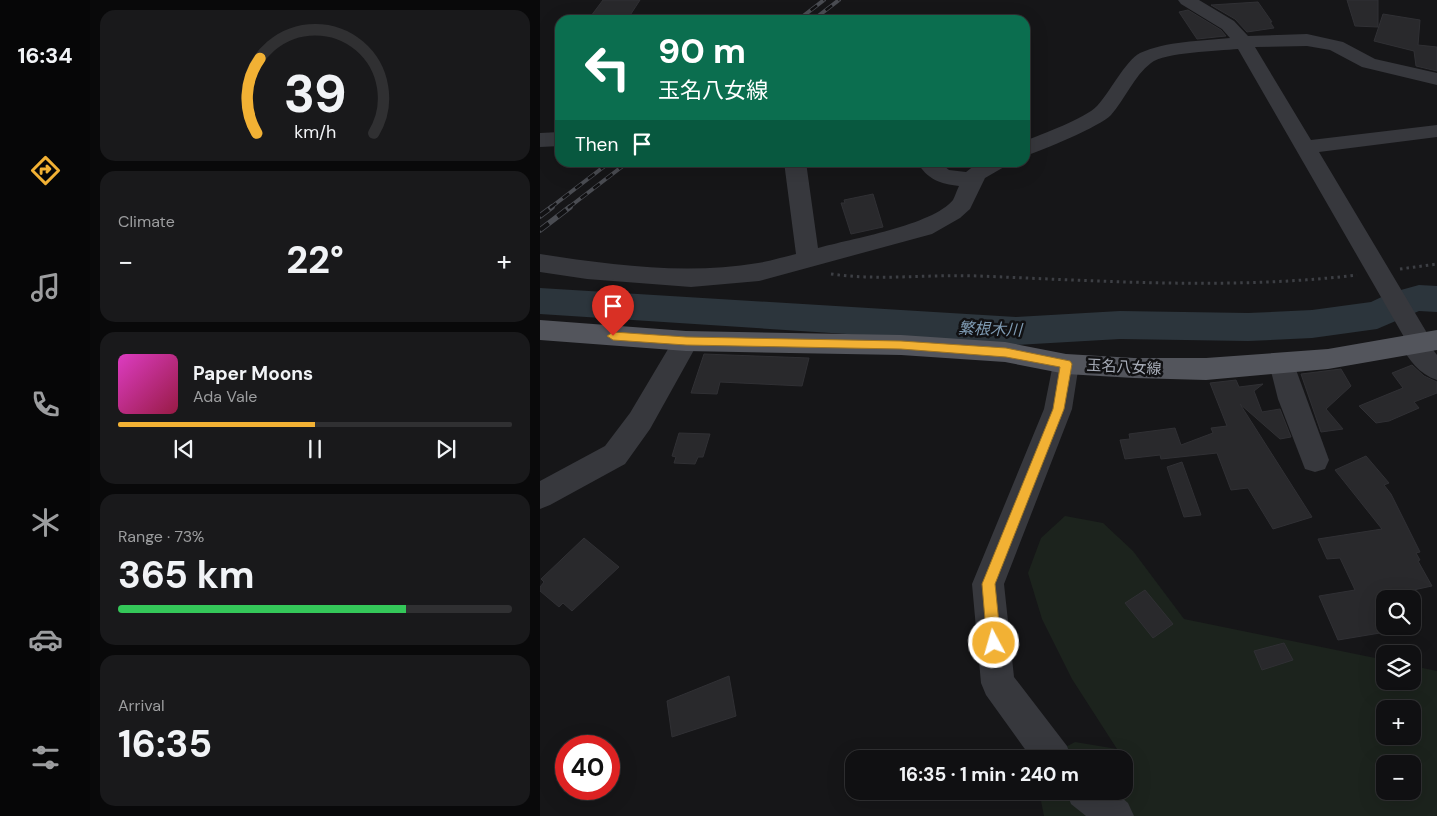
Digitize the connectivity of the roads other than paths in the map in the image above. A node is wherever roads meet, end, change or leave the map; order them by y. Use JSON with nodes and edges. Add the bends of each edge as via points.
{"nodes":[{"id":1,"x":1187,"y":0,"type":"edge"},
{"id":2,"x":1243,"y":42,"type":"junction"},
{"id":3,"x":1437,"y":79,"type":"edge"},
{"id":4,"x":1437,"y":132,"type":"edge"},
{"id":5,"x":555,"y":139,"type":"edge"},
{"id":6,"x":540,"y":140,"type":"edge"},
{"id":7,"x":1305,"y":147,"type":"junction"},
{"id":8,"x":1030,"y":148,"type":"edge"},
{"id":9,"x":796,"y":167,"type":"edge"},
{"id":10,"x":930,"y":167,"type":"edge"},
{"id":11,"x":988,"y":167,"type":"edge"},
{"id":12,"x":973,"y":180,"type":"junction"},
{"id":13,"x":808,"y":258,"type":"junction"},
{"id":14,"x":540,"y":263,"type":"edge"},
{"id":15,"x":540,"y":330,"type":"edge"},
{"id":16,"x":1420,"y":338,"type":"edge"},
{"id":17,"x":686,"y":341,"type":"junction"},
{"id":18,"x":1282,"y":363,"type":"junction"},
{"id":19,"x":1066,"y":364,"type":"junction"},
{"id":20,"x":1437,"y":369,"type":"edge"},
{"id":21,"x":1315,"y":460,"type":"dead end"},
{"id":22,"x":540,"y":496,"type":"edge"},
{"id":23,"x":1047,"y":750,"type":"edge"},
{"id":24,"x":1095,"y":800,"type":"edge"},
{"id":25,"x":1115,"y":816,"type":"edge"}],
"edges":[{"from":1,"to":2,"type":"street","via":[[1228,25]]},
{"from":2,"to":3,"type":"street","via":[[1307,40],[1336,46],[1369,63]]},
{"from":2,"to":7,"type":"street"},
{"from":2,"to":8,"type":"street","via":[[1176,50],[1145,58],[1103,112]]},
{"from":4,"to":7,"type":"street"},
{"from":5,"to":6,"type":"street"},
{"from":7,"to":16,"type":"street"},
{"from":9,"to":13,"type":"street"},
{"from":10,"to":12,"type":"street","via":[[946,178]]},
{"from":11,"to":12,"type":"street","via":[[976,174]]},
{"from":12,"to":13,"type":"street","via":[[962,204],[924,228]]},
{"from":13,"to":14,"type":"street","via":[[759,272],[691,278]]},
{"from":15,"to":17,"type":"main road","name":"玉名八女線"},
{"from":16,"to":18,"type":"main road","name":"玉名八女線","via":[[1328,359]]},
{"from":16,"to":20,"type":"street","via":[[1428,363]]},
{"from":17,"to":19,"type":"main road","name":"玉名八女線","via":[[901,345],[1006,352]]},
{"from":17,"to":22,"type":"street","via":[[640,421],[615,455]]},
{"from":18,"to":19,"type":"main road","name":"玉名八女線","via":[[1206,370]]},
{"from":18,"to":21,"type":"street"},
{"from":19,"to":23,"type":"street","via":[[1058,409],[988,584],[998,683]]},
{"from":24,"to":25,"type":"street"}]}
